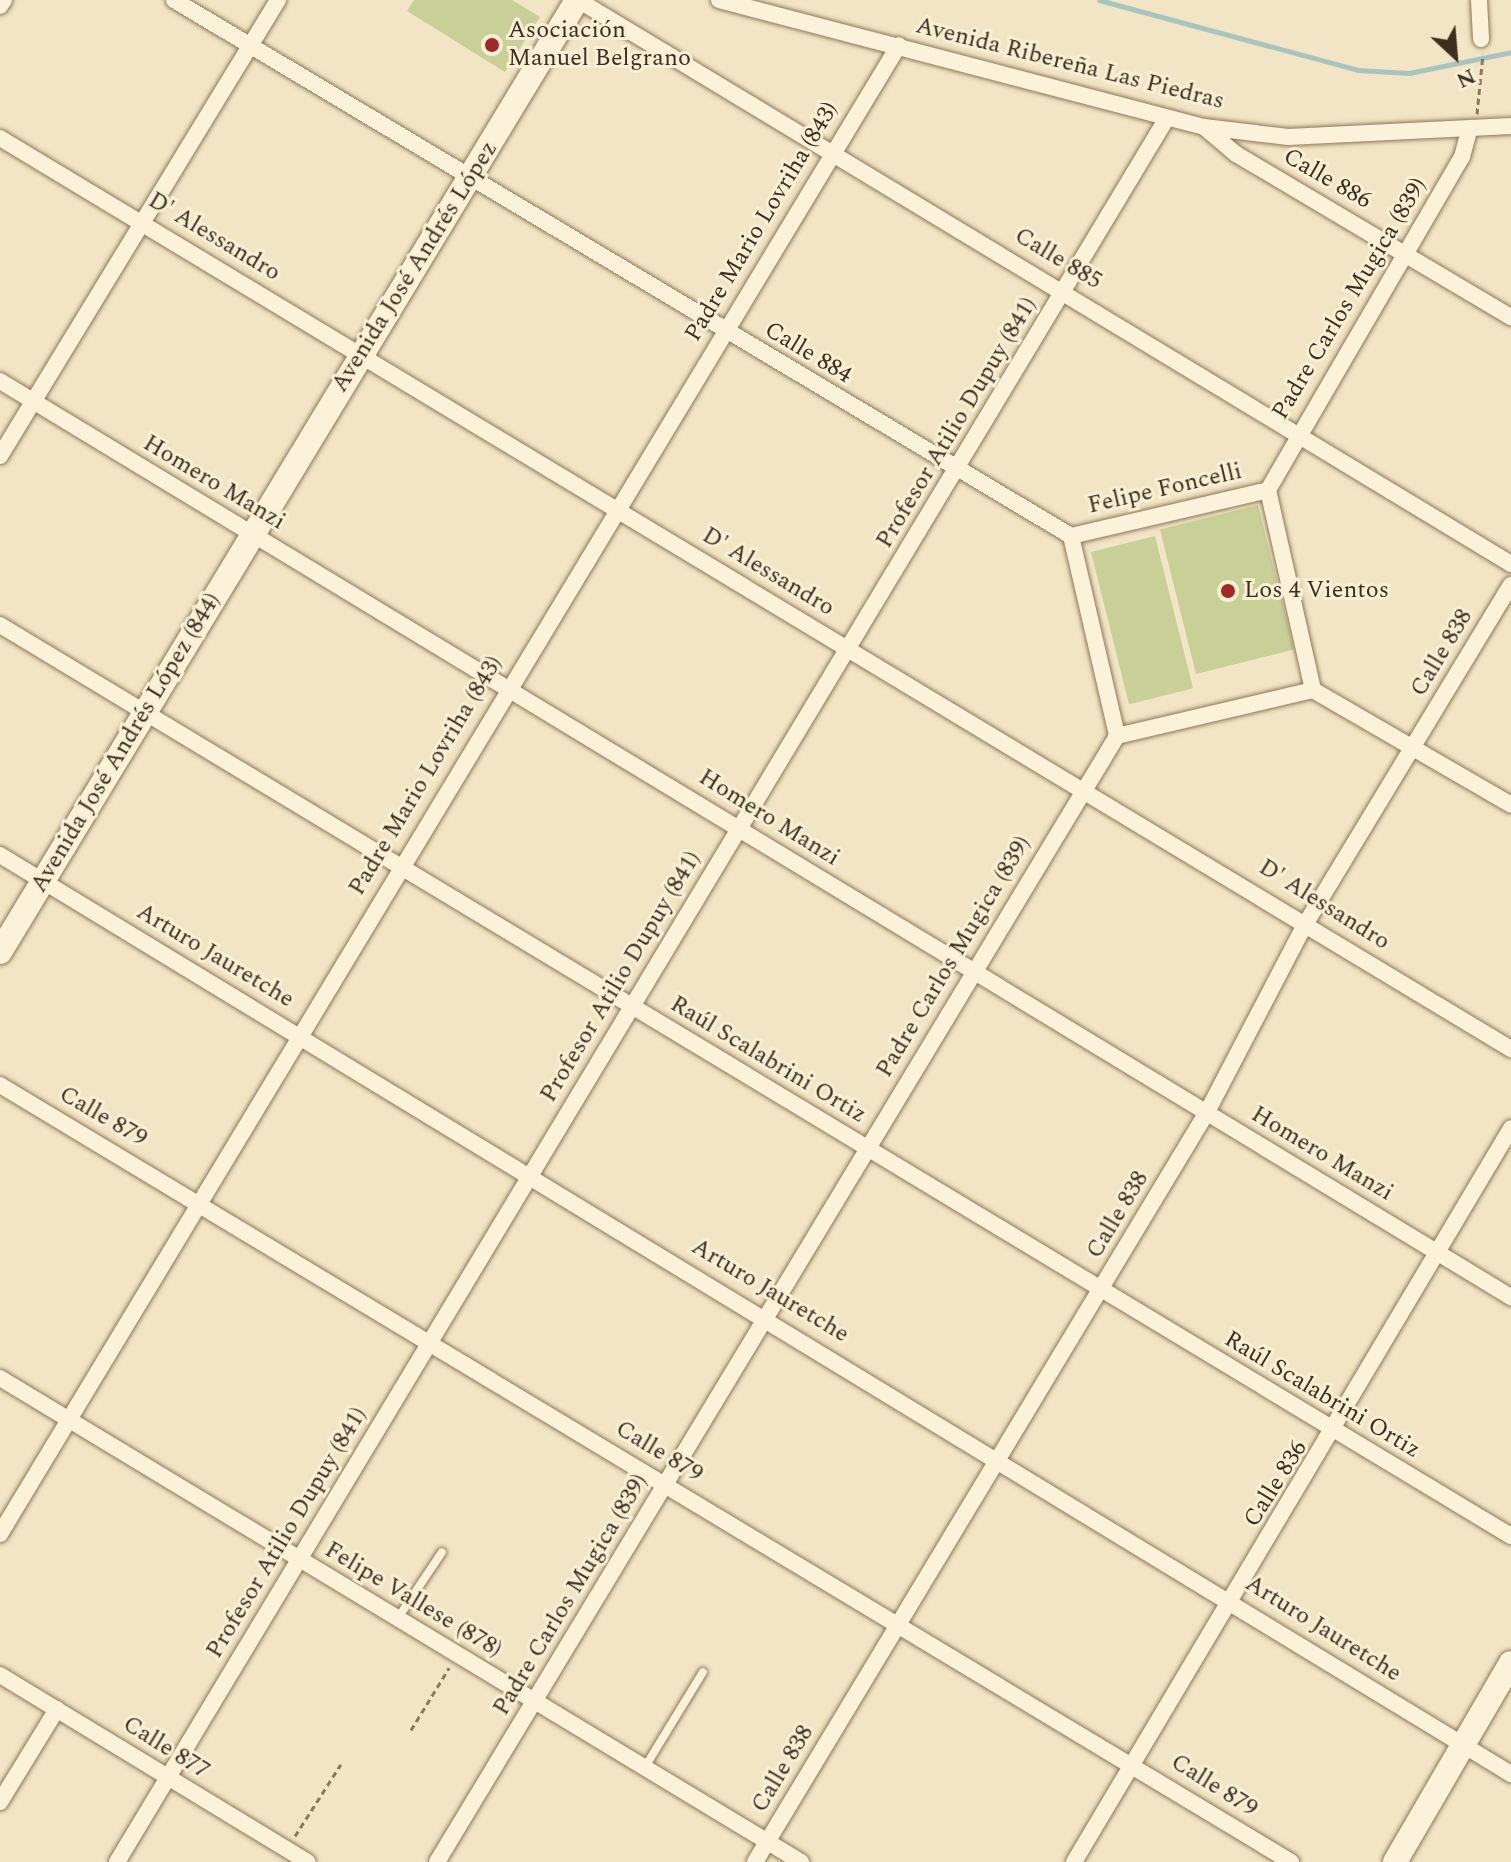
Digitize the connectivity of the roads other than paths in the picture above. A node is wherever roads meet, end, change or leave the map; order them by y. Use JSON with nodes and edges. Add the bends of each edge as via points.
{"nodes":[{"id":1,"x":4,"y":0,"type":"edge"},
{"id":2,"x":174,"y":0,"type":"edge"},
{"id":3,"x":278,"y":0,"type":"edge"},
{"id":4,"x":577,"y":0,"type":"edge"},
{"id":5,"x":719,"y":0,"type":"edge"},
{"id":6,"x":1479,"y":0,"type":"edge"},
{"id":7,"x":0,"y":6,"type":"edge"},
{"id":8,"x":1481,"y":39,"type":"road end"},
{"id":9,"x":899,"y":45,"type":"junction"},
{"id":10,"x":251,"y":46,"type":"junction"},
{"id":11,"x":1167,"y":118,"type":"junction"},
{"id":12,"x":1511,"y":126,"type":"edge"},
{"id":13,"x":1204,"y":127,"type":"junction"},
{"id":14,"x":1473,"y":130,"type":"junction"},
{"id":15,"x":0,"y":138,"type":"edge"},
{"id":16,"x":831,"y":152,"type":"junction"},
{"id":17,"x":471,"y":177,"type":"junction"},
{"id":18,"x":144,"y":223,"type":"junction"},
{"id":19,"x":1407,"y":253,"type":"junction"},
{"id":20,"x":1066,"y":292,"type":"junction"},
{"id":21,"x":1511,"y":317,"type":"edge"},
{"id":22,"x":724,"y":330,"type":"junction"},
{"id":23,"x":362,"y":353,"type":"junction"},
{"id":24,"x":0,"y":381,"type":"edge"},
{"id":25,"x":33,"y":401,"type":"junction"},
{"id":26,"x":1299,"y":429,"type":"junction"},
{"id":27,"x":0,"y":456,"type":"edge"},
{"id":28,"x":955,"y":470,"type":"junction"},
{"id":29,"x":1268,"y":490,"type":"junction"},
{"id":30,"x":618,"y":508,"type":"junction"},
{"id":31,"x":252,"y":534,"type":"junction"},
{"id":32,"x":1071,"y":536,"type":"junction"},
{"id":33,"x":1511,"y":564,"type":"edge"},
{"id":34,"x":1511,"y":585,"type":"edge"},
{"id":35,"x":0,"y":625,"type":"edge"},
{"id":36,"x":850,"y":650,"type":"junction"},
{"id":37,"x":507,"y":686,"type":"junction"},
{"id":38,"x":1313,"y":690,"type":"junction"},
{"id":39,"x":146,"y":711,"type":"junction"},
{"id":40,"x":1117,"y":736,"type":"junction"},
{"id":41,"x":1413,"y":746,"type":"junction"},
{"id":42,"x":1085,"y":786,"type":"junction"},
{"id":43,"x":1511,"y":805,"type":"edge"},
{"id":44,"x":740,"y":828,"type":"junction"},
{"id":45,"x":0,"y":855,"type":"edge"},
{"id":46,"x":399,"y":866,"type":"junction"},
{"id":47,"x":44,"y":881,"type":"junction"},
{"id":48,"x":1306,"y":923,"type":"junction"},
{"id":49,"x":0,"y":952,"type":"edge"},
{"id":50,"x":973,"y":972,"type":"junction"},
{"id":51,"x":634,"y":1007,"type":"junction"},
{"id":52,"x":300,"y":1035,"type":"junction"},
{"id":53,"x":1511,"y":1049,"type":"edge"},
{"id":54,"x":0,"y":1085,"type":"edge"},
{"id":55,"x":1207,"y":1112,"type":"junction"},
{"id":56,"x":1511,"y":1128,"type":"edge"},
{"id":57,"x":867,"y":1148,"type":"junction"},
{"id":58,"x":529,"y":1175,"type":"junction"},
{"id":59,"x":198,"y":1200,"type":"junction"},
{"id":60,"x":1441,"y":1254,"type":"junction"},
{"id":61,"x":1101,"y":1290,"type":"junction"},
{"id":62,"x":1511,"y":1297,"type":"edge"},
{"id":63,"x":766,"y":1316,"type":"junction"},
{"id":64,"x":431,"y":1340,"type":"junction"},
{"id":65,"x":0,"y":1378,"type":"edge"},
{"id":66,"x":68,"y":1420,"type":"junction"},
{"id":67,"x":1336,"y":1432,"type":"junction"},
{"id":68,"x":999,"y":1459,"type":"junction"},
{"id":69,"x":666,"y":1485,"type":"junction"},
{"id":70,"x":0,"y":1534,"type":"edge"},
{"id":71,"x":1511,"y":1536,"type":"edge"},
{"id":72,"x":442,"y":1552,"type":"dead end"},
{"id":73,"x":299,"y":1559,"type":"junction"},
{"id":74,"x":1232,"y":1600,"type":"junction"},
{"id":75,"x":398,"y":1618,"type":"junction"},
{"id":76,"x":897,"y":1624,"type":"junction"},
{"id":77,"x":1511,"y":1663,"type":"edge"},
{"id":78,"x":703,"y":1672,"type":"dead end"},
{"id":79,"x":0,"y":1675,"type":"edge"},
{"id":80,"x":534,"y":1702,"type":"junction"},
{"id":81,"x":57,"y":1709,"type":"junction"},
{"id":82,"x":1464,"y":1744,"type":"junction"},
{"id":83,"x":1132,"y":1764,"type":"junction"},
{"id":84,"x":644,"y":1767,"type":"junction"},
{"id":85,"x":1511,"y":1774,"type":"edge"},
{"id":86,"x":168,"y":1778,"type":"junction"},
{"id":87,"x":0,"y":1802,"type":"edge"},
{"id":88,"x":767,"y":1842,"type":"junction"},
{"id":89,"x":117,"y":1862,"type":"edge"},
{"id":90,"x":308,"y":1862,"type":"edge"},
{"id":91,"x":437,"y":1862,"type":"edge"},
{"id":92,"x":755,"y":1862,"type":"edge"},
{"id":93,"x":801,"y":1862,"type":"edge"},
{"id":94,"x":1074,"y":1862,"type":"edge"},
{"id":95,"x":1291,"y":1862,"type":"edge"},
{"id":96,"x":1395,"y":1862,"type":"edge"}],
"edges":[{"from":1,"to":7,"type":"street"},
{"from":2,"to":10,"type":"street","name":"Calle 884"},
{"from":3,"to":10,"type":"street"},
{"from":4,"to":16,"type":"street","name":"Calle 885"},
{"from":4,"to":17,"type":"main road","name":"Avenida José Andrés López"},
{"from":5,"to":9,"type":"street","name":"Avenida Ribereña Las Piedras"},
{"from":6,"to":8,"type":"street"},
{"from":9,"to":11,"type":"street","name":"Avenida Ribereña Las Piedras"},
{"from":9,"to":16,"type":"street","name":"Padre Mario Lovriha (843)"},
{"from":10,"to":17,"type":"street","name":"Calle 884"},
{"from":10,"to":18,"type":"street"},
{"from":11,"to":13,"type":"street","name":"Avenida Ribereña Las Piedras"},
{"from":11,"to":20,"type":"street","name":"Profesor Atilio Dupuy (841)"},
{"from":12,"to":14,"type":"street","name":"Avenida Ribereña Las Piedras"},
{"from":13,"to":14,"type":"street","name":"Avenida Ribereña Las Piedras","via":[[1288,137]]},
{"from":13,"to":19,"type":"street","name":"Calle 886","via":[[1236,154]]},
{"from":14,"to":19,"type":"street","name":"Padre Carlos Mugica (839)"},
{"from":15,"to":18,"type":"street","name":"D' Alessandro"},
{"from":16,"to":20,"type":"street","name":"Calle 885"},
{"from":16,"to":22,"type":"street","name":"Padre Mario Lovriha (843)"},
{"from":17,"to":22,"type":"street","name":"Calle 884"},
{"from":17,"to":23,"type":"main road","name":"Avenida José Andrés López"},
{"from":18,"to":23,"type":"street","name":"D' Alessandro"},
{"from":18,"to":25,"type":"street"},
{"from":19,"to":21,"type":"street","name":"Calle 886"},
{"from":19,"to":26,"type":"street","name":"Padre Carlos Mugica (839)"},
{"from":20,"to":26,"type":"street","name":"Calle 885"},
{"from":20,"to":28,"type":"street","name":"Profesor Atilio Dupuy (841)"},
{"from":22,"to":28,"type":"street","name":"Calle 884"},
{"from":22,"to":30,"type":"street","name":"Padre Mario Lovriha (843)"},
{"from":23,"to":30,"type":"street","name":"D' Alessandro"},
{"from":23,"to":31,"type":"main road","name":"Avenida José Andrés López"},
{"from":24,"to":25,"type":"street","name":"Homero Manzi"},
{"from":25,"to":27,"type":"street"},
{"from":25,"to":31,"type":"street","name":"Homero Manzi"},
{"from":26,"to":29,"type":"street","name":"Padre Carlos Mugica (839)"},
{"from":26,"to":33,"type":"street","name":"Calle 885"},
{"from":28,"to":32,"type":"street","name":"Calle 884"},
{"from":28,"to":36,"type":"street","name":"Profesor Atilio Dupuy (841)"},
{"from":29,"to":32,"type":"street","name":"Felipe Foncelli"},
{"from":29,"to":38,"type":"street","name":"Felipe Foncelli"},
{"from":30,"to":36,"type":"street","name":"D' Alessandro"},
{"from":30,"to":37,"type":"street","name":"Padre Mario Lovriha (843)"},
{"from":31,"to":37,"type":"street","name":"Homero Manzi"},
{"from":31,"to":39,"type":"main road","name":"Avenida José Andrés López (844)"},
{"from":32,"to":40,"type":"street"},
{"from":34,"to":41,"type":"street","name":"Calle 838"},
{"from":35,"to":39,"type":"street","name":"Raúl Scalabrini Ortiz"},
{"from":36,"to":42,"type":"street","name":"D' Alessandro"},
{"from":36,"to":44,"type":"street","name":"Profesor Atilio Dupuy (841)"},
{"from":37,"to":44,"type":"street","name":"Homero Manzi"},
{"from":37,"to":46,"type":"street","name":"Padre Mario Lovriha (843)"},
{"from":38,"to":40,"type":"street"},
{"from":38,"to":41,"type":"street"},
{"from":39,"to":46,"type":"street","name":"Raúl Scalabrini Ortiz"},
{"from":39,"to":47,"type":"main road","name":"Avenida José Andrés López (844)"},
{"from":40,"to":42,"type":"street","name":"Padre Carlos Mugica (839)"},
{"from":41,"to":43,"type":"street"},
{"from":41,"to":48,"type":"street","name":"Calle 838"},
{"from":42,"to":48,"type":"street","name":"D' Alessandro"},
{"from":42,"to":50,"type":"street","name":"Padre Carlos Mugica (839)"},
{"from":44,"to":50,"type":"street","name":"Homero Manzi"},
{"from":44,"to":51,"type":"street","name":"Profesor Atilio Dupuy (841)"},
{"from":45,"to":47,"type":"street","name":"Arturo Jauretche"},
{"from":46,"to":51,"type":"street","name":"Raúl Scalabrini Ortiz"},
{"from":46,"to":52,"type":"street","name":"Padre Mario Lovriha (843)"},
{"from":47,"to":49,"type":"main road","name":"Avenida José Andrés López (844)"},
{"from":47,"to":52,"type":"street","name":"Arturo Jauretche"},
{"from":48,"to":53,"type":"street","name":"D' Alessandro"},
{"from":48,"to":55,"type":"street","name":"Calle 838"},
{"from":50,"to":55,"type":"street","name":"Homero Manzi"},
{"from":50,"to":57,"type":"street","name":"Padre Carlos Mugica (839)"},
{"from":51,"to":57,"type":"street","name":"Raúl Scalabrini Ortiz"},
{"from":51,"to":58,"type":"street","name":"Profesor Atilio Dupuy (841)"},
{"from":52,"to":58,"type":"street","name":"Arturo Jauretche"},
{"from":52,"to":59,"type":"street","name":"Padre Mario Lovriha (843)"},
{"from":54,"to":59,"type":"street","name":"Calle 879"},
{"from":55,"to":60,"type":"street","name":"Homero Manzi"},
{"from":55,"to":61,"type":"street","name":"Calle 838"},
{"from":56,"to":60,"type":"street","name":"Calle 836"},
{"from":57,"to":61,"type":"street","name":"Raúl Scalabrini Ortiz"},
{"from":57,"to":63,"type":"street","name":"Padre Carlos Mugica (839)"},
{"from":58,"to":63,"type":"street","name":"Arturo Jauretche"},
{"from":58,"to":64,"type":"street","name":"Profesor Atilio Dupuy (841)"},
{"from":59,"to":64,"type":"street","name":"Calle 879"},
{"from":59,"to":66,"type":"street","name":"Padre Mario Lovriha (843)"},
{"from":60,"to":62,"type":"street","name":"Homero Manzi"},
{"from":60,"to":67,"type":"street","name":"Calle 836"},
{"from":61,"to":67,"type":"street","name":"Raúl Scalabrini Ortiz"},
{"from":61,"to":68,"type":"street","name":"Calle 838"},
{"from":63,"to":68,"type":"street","name":"Arturo Jauretche"},
{"from":63,"to":69,"type":"street","name":"Padre Carlos Mugica (839)"},
{"from":64,"to":69,"type":"street","name":"Calle 879"},
{"from":64,"to":73,"type":"street","name":"Profesor Atilio Dupuy (841)"},
{"from":65,"to":66,"type":"street","name":"Felipe Vallese (878)"},
{"from":66,"to":70,"type":"street","name":"Padre Mario Lovriha (843)"},
{"from":66,"to":73,"type":"street","name":"Felipe Vallese (878)"},
{"from":67,"to":71,"type":"street","name":"Raúl Scalabrini Ortiz"},
{"from":67,"to":74,"type":"street","name":"Calle 836"},
{"from":68,"to":74,"type":"street","name":"Arturo Jauretche"},
{"from":68,"to":76,"type":"street","name":"Calle 838"},
{"from":69,"to":76,"type":"street","name":"Calle 879"},
{"from":69,"to":80,"type":"street","name":"Padre Carlos Mugica (839)"},
{"from":72,"to":75,"type":"lane"},
{"from":73,"to":75,"type":"street","name":"Felipe Vallese (878)"},
{"from":73,"to":86,"type":"street","name":"Profesor Atilio Dupuy (841)"},
{"from":74,"to":82,"type":"street","name":"Arturo Jauretche"},
{"from":74,"to":83,"type":"street","name":"Calle 836"},
{"from":75,"to":80,"type":"street","name":"Felipe Vallese (878)"},
{"from":76,"to":83,"type":"street","name":"Calle 879"},
{"from":76,"to":88,"type":"street","name":"Calle 838"},
{"from":77,"to":82,"type":"main road"},
{"from":78,"to":84,"type":"lane"},
{"from":79,"to":81,"type":"street","name":"Calle 877"},
{"from":80,"to":84,"type":"street","name":"Felipe Vallese (878)"},
{"from":80,"to":91,"type":"street","name":"Padre Carlos Mugica (839)"},
{"from":81,"to":86,"type":"street","name":"Calle 877"},
{"from":81,"to":87,"type":"street"},
{"from":82,"to":85,"type":"street","name":"Arturo Jauretche"},
{"from":82,"to":96,"type":"main road"},
{"from":83,"to":94,"type":"street","name":"Calle 836"},
{"from":83,"to":95,"type":"street","name":"Calle 879"},
{"from":84,"to":88,"type":"street","name":"Felipe Vallese (878)"},
{"from":86,"to":89,"type":"street","name":"Profesor Atilio Dupuy (841)"},
{"from":86,"to":90,"type":"street","name":"Calle 877"},
{"from":88,"to":92,"type":"street","name":"Calle 838"},
{"from":88,"to":93,"type":"street","name":"Felipe Vallese (878)"}]}
